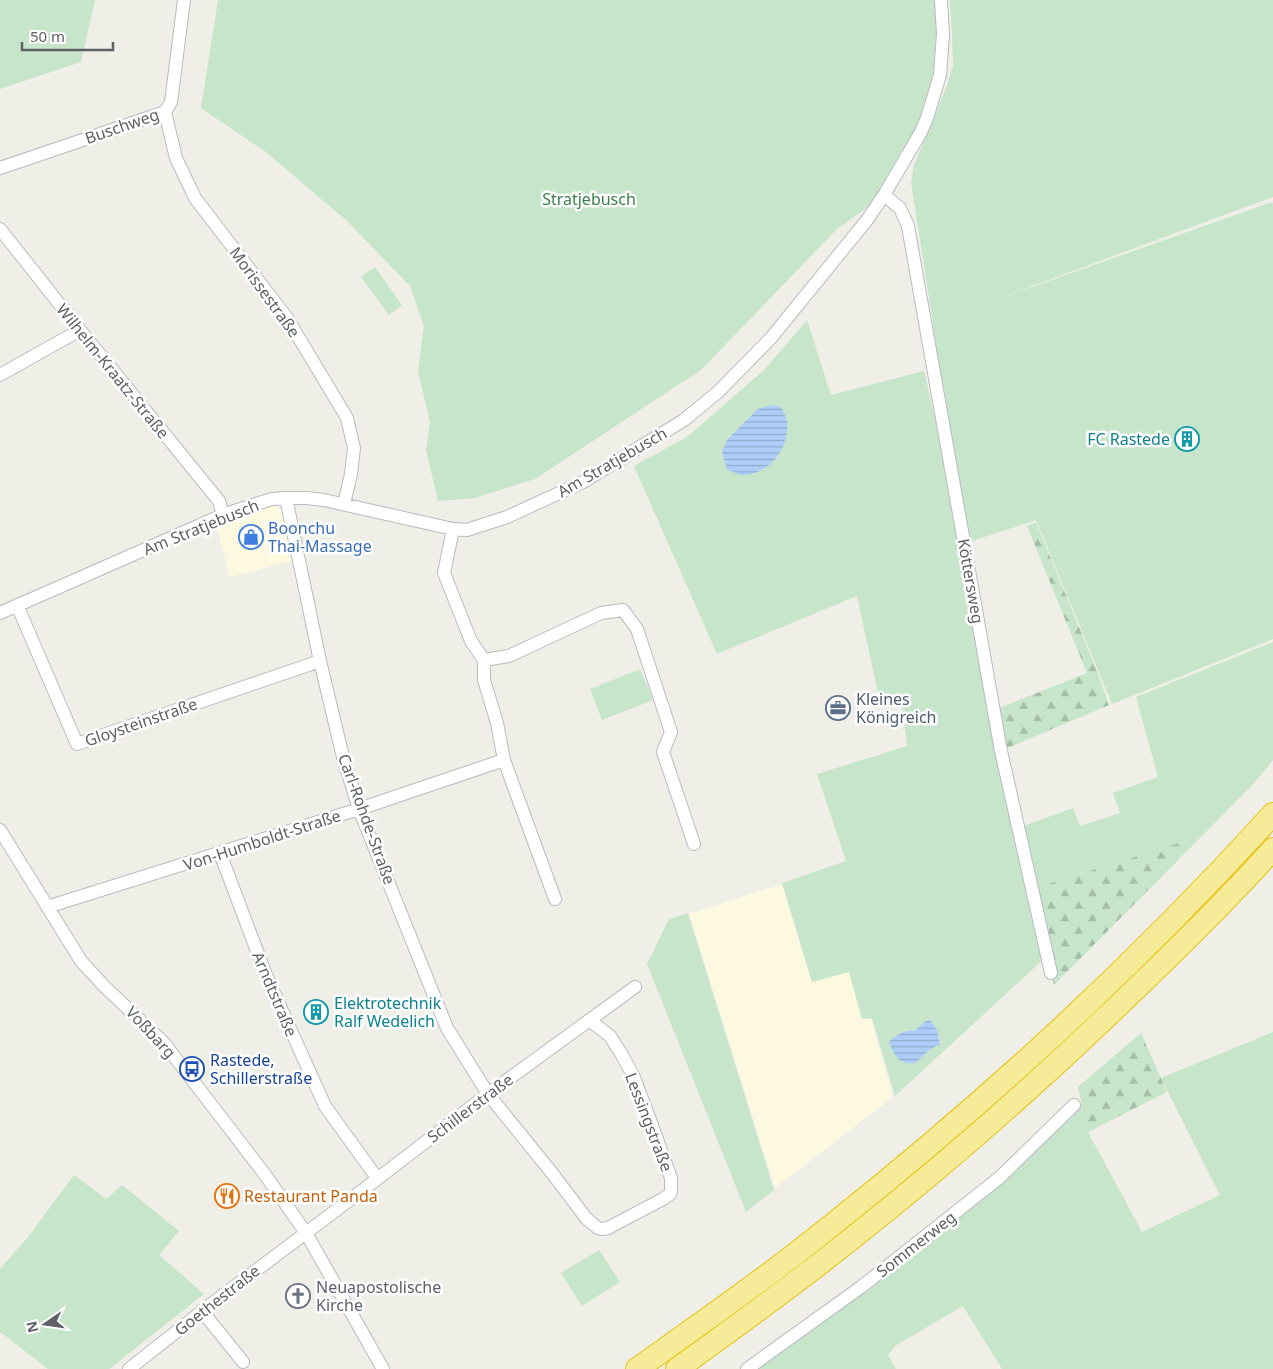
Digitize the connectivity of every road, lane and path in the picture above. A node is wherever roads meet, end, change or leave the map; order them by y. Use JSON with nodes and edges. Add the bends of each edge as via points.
{"nodes":[{"id":1,"x":184,"y":0,"type":"edge"},
{"id":2,"x":941,"y":0,"type":"edge"},
{"id":3,"x":165,"y":112,"type":"junction"},
{"id":4,"x":0,"y":168,"type":"edge"},
{"id":5,"x":884,"y":195,"type":"junction"},
{"id":6,"x":0,"y":229,"type":"edge"},
{"id":7,"x":80,"y":330,"type":"junction"},
{"id":8,"x":0,"y":375,"type":"edge"},
{"id":9,"x":286,"y":498,"type":"junction"},
{"id":10,"x":344,"y":504,"type":"junction"},
{"id":11,"x":223,"y":515,"type":"junction"},
{"id":12,"x":453,"y":529,"type":"junction"},
{"id":13,"x":17,"y":605,"type":"junction"},
{"id":14,"x":0,"y":613,"type":"edge"},
{"id":15,"x":484,"y":660,"type":"junction"},
{"id":16,"x":320,"y":661,"type":"junction"},
{"id":17,"x":504,"y":760,"type":"junction"},
{"id":18,"x":359,"y":809,"type":"junction"},
{"id":19,"x":1273,"y":814,"type":"edge"},
{"id":20,"x":0,"y":830,"type":"edge"},
{"id":21,"x":694,"y":844,"type":"dead end"},
{"id":22,"x":1273,"y":848,"type":"edge"},
{"id":23,"x":220,"y":853,"type":"junction"},
{"id":24,"x":556,"y":899,"type":"dead end"},
{"id":25,"x":47,"y":907,"type":"junction"},
{"id":26,"x":1051,"y":973,"type":"dead end"},
{"id":27,"x":635,"y":987,"type":"dead end"},
{"id":28,"x":589,"y":1020,"type":"junction"},
{"id":29,"x":488,"y":1094,"type":"junction"},
{"id":30,"x":1074,"y":1104,"type":"dead end"},
{"id":31,"x":377,"y":1178,"type":"junction"},
{"id":32,"x":306,"y":1233,"type":"junction"},
{"id":33,"x":202,"y":1310,"type":"junction"},
{"id":34,"x":243,"y":1362,"type":"dead end"},
{"id":35,"x":129,"y":1369,"type":"edge"},
{"id":36,"x":383,"y":1369,"type":"edge"},
{"id":37,"x":637,"y":1369,"type":"edge"},
{"id":38,"x":677,"y":1369,"type":"edge"},
{"id":39,"x":747,"y":1369,"type":"edge"}],
"edges":[{"from":1,"to":3,"type":"street","name":"Buschweg","via":[[172,102]]},
{"from":2,"to":5,"type":"street","name":"Am Stratjebusch","via":[[940,75],[921,132]]},
{"from":3,"to":4,"type":"street","name":"Buschweg"},
{"from":3,"to":10,"type":"street","name":"Morissestraße","via":[[176,158],[195,198],[287,318],[347,418],[354,448]]},
{"from":5,"to":12,"type":"street","name":"Am Stratjebusch","via":[[771,338],[718,392],[684,420],[584,482],[507,518],[468,530]]},
{"from":5,"to":26,"type":"street","name":"Köttersweg","via":[[900,208],[908,226],[1001,751]]},
{"from":6,"to":7,"type":"street","name":"Wilhelm-Kraatz-Straße"},
{"from":7,"to":8,"type":"street"},
{"from":7,"to":11,"type":"street","name":"Wilhelm-Kraatz-Straße","via":[[218,501]]},
{"from":9,"to":10,"type":"street","name":"Am Stratjebusch"},
{"from":9,"to":11,"type":"street","name":"Am Stratjebusch","via":[[272,499]]},
{"from":9,"to":16,"type":"street","name":"Carl-Rohde-Straße"},
{"from":10,"to":12,"type":"street","name":"Am Stratjebusch"},
{"from":11,"to":13,"type":"street","name":"Am Stratjebusch"},
{"from":12,"to":15,"type":"street","via":[[444,573],[471,641]]},
{"from":13,"to":14,"type":"street","name":"Am Stratjebusch"},
{"from":13,"to":16,"type":"street","name":"Gloysteinstraße","via":[[77,744]]},
{"from":15,"to":17,"type":"street","via":[[484,680]]},
{"from":15,"to":21,"type":"street","via":[[509,656],[601,613],[623,610],[637,629],[671,732],[663,752]]},
{"from":16,"to":18,"type":"street","name":"Carl-Rohde-Straße"},
{"from":17,"to":18,"type":"street","name":"Von-Humboldt-Straße"},
{"from":17,"to":24,"type":"street"},
{"from":18,"to":23,"type":"street","name":"Von-Humboldt-Straße"},
{"from":18,"to":29,"type":"street","name":"Carl-Rohde-Straße","via":[[447,1028]]},
{"from":19,"to":37,"type":"highway","via":[[1134,959],[971,1110],[831,1226]]},
{"from":20,"to":25,"type":"street","name":"Voßbarg"},
{"from":22,"to":38,"type":"highway","via":[[1152,974],[984,1129],[845,1244]]},
{"from":23,"to":25,"type":"street","name":"Von-Humboldt-Straße"},
{"from":23,"to":31,"type":"street","name":"Arndtstraße","via":[[266,975],[325,1106]]},
{"from":25,"to":32,"type":"street","name":"Voßbarg","via":[[81,961],[164,1043]]},
{"from":27,"to":28,"type":"street","name":"Schillerstraße"},
{"from":28,"to":29,"type":"street","name":"Schillerstraße"},
{"from":28,"to":29,"type":"street","name":"Lessingstraße","via":[[610,1036],[633,1075],[671,1178],[670,1194],[615,1225],[598,1228],[586,1218]]},
{"from":29,"to":31,"type":"street","name":"Schillerstraße"},
{"from":30,"to":39,"type":"street","name":"Sommerweg","via":[[999,1178],[861,1287]]},
{"from":31,"to":32,"type":"street","name":"Schillerstraße"},
{"from":32,"to":33,"type":"street","name":"Goethestraße"},
{"from":32,"to":36,"type":"street","name":"Voßbarg"},
{"from":33,"to":34,"type":"street"},
{"from":33,"to":35,"type":"street","name":"Goethestraße"}]}
